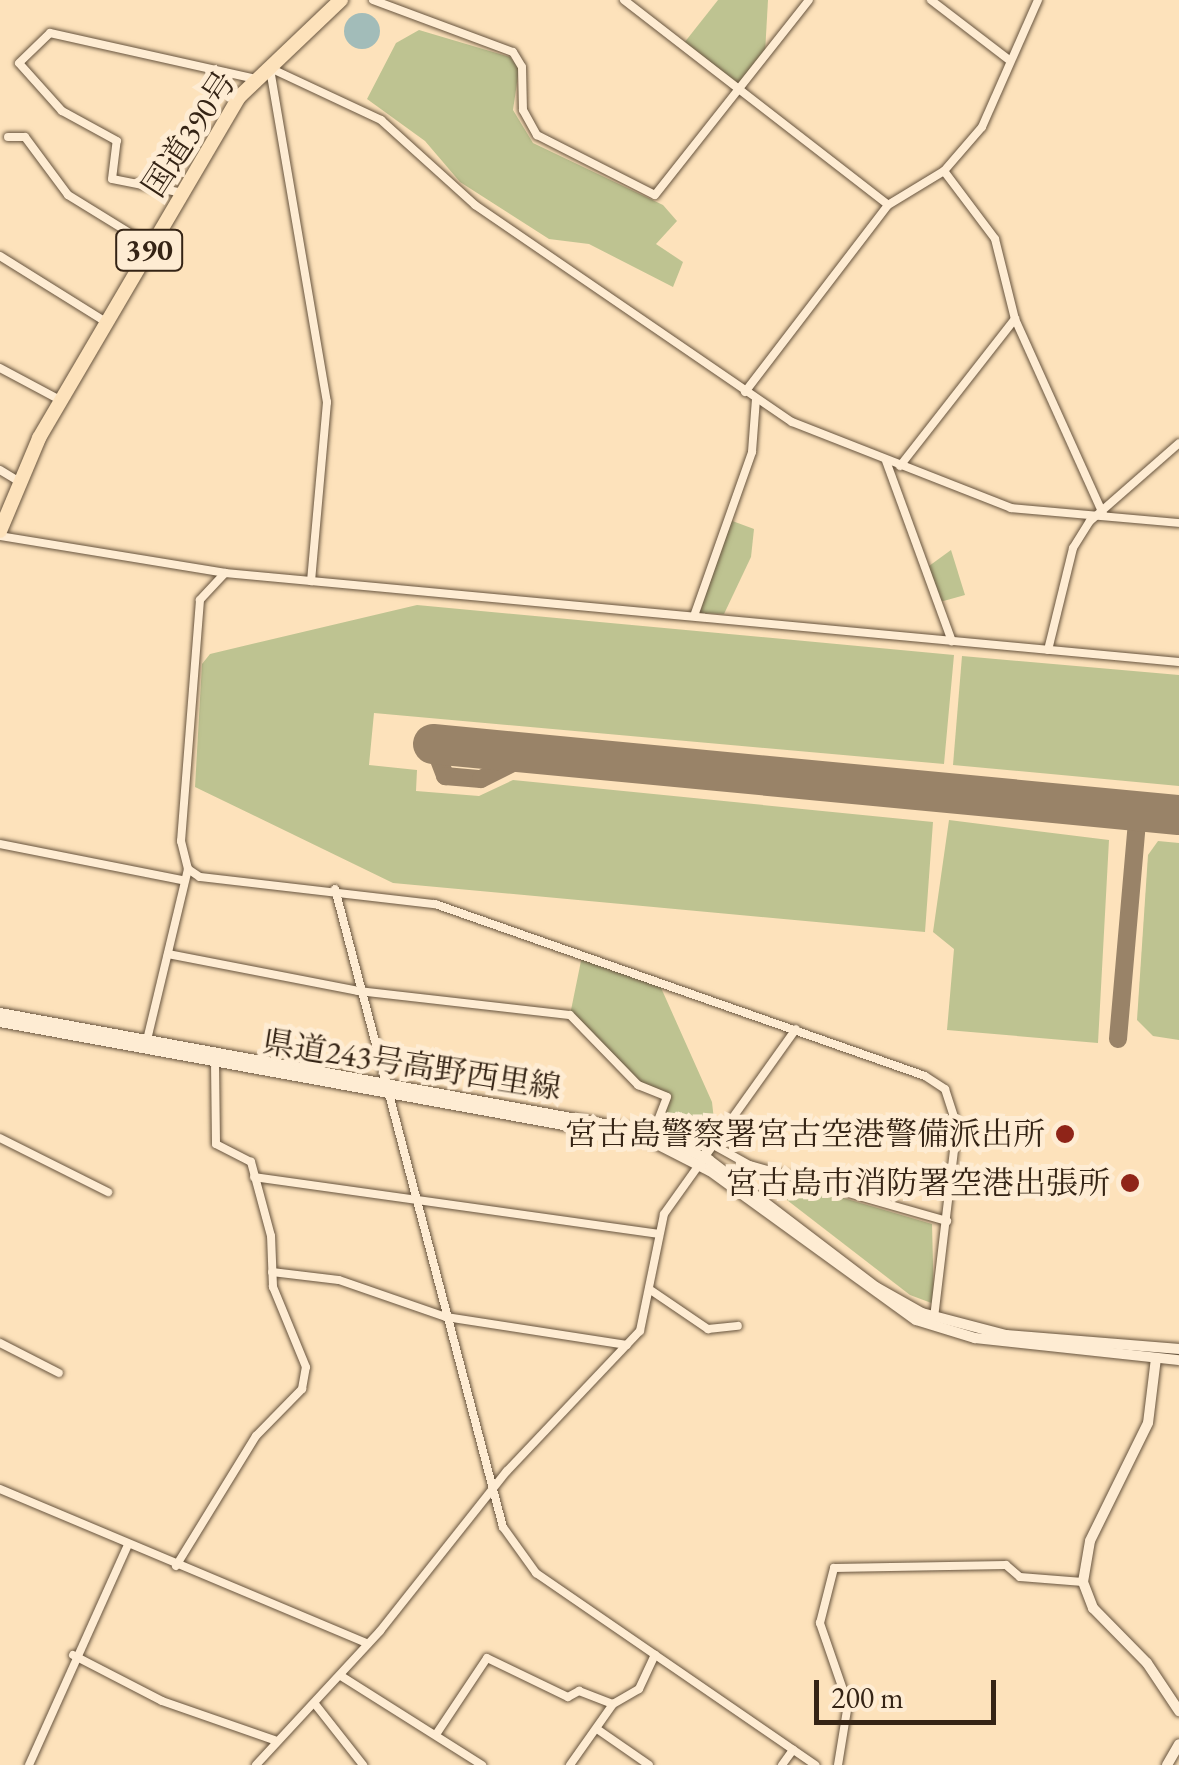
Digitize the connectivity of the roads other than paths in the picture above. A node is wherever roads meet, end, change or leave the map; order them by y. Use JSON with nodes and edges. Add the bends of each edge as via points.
{"nodes":[{"id":1,"x":341,"y":0,"type":"edge"},
{"id":2,"x":373,"y":0,"type":"edge"},
{"id":3,"x":624,"y":0,"type":"edge"},
{"id":4,"x":809,"y":0,"type":"edge"},
{"id":5,"x":931,"y":0,"type":"edge"},
{"id":6,"x":1038,"y":0,"type":"edge"},
{"id":7,"x":1008,"y":59,"type":"junction"},
{"id":8,"x":266,"y":66,"type":"junction"},
{"id":9,"x":256,"y":79,"type":"junction"},
{"id":10,"x":740,"y":90,"type":"junction"},
{"id":11,"x":8,"y":137,"type":"dead end"},
{"id":12,"x":944,"y":172,"type":"junction"},
{"id":13,"x":183,"y":193,"type":"junction"},
{"id":14,"x":888,"y":204,"type":"junction"},
{"id":15,"x":151,"y":246,"type":"junction"},
{"id":16,"x":0,"y":256,"type":"edge"},
{"id":17,"x":1015,"y":319,"type":"junction"},
{"id":18,"x":106,"y":322,"type":"junction"},
{"id":19,"x":0,"y":368,"type":"edge"},
{"id":20,"x":745,"y":392,"type":"junction"},
{"id":21,"x":756,"y":399,"type":"junction"},
{"id":22,"x":60,"y":400,"type":"junction"},
{"id":23,"x":1179,"y":443,"type":"edge"},
{"id":24,"x":886,"y":461,"type":"junction"},
{"id":25,"x":900,"y":466,"type":"junction"},
{"id":26,"x":0,"y":470,"type":"edge"},
{"id":27,"x":18,"y":481,"type":"junction"},
{"id":28,"x":1103,"y":514,"type":"junction"},
{"id":29,"x":1179,"y":523,"type":"edge"},
{"id":30,"x":0,"y":534,"type":"edge"},
{"id":31,"x":224,"y":573,"type":"junction"},
{"id":32,"x":311,"y":581,"type":"junction"},
{"id":33,"x":694,"y":616,"type":"junction"},
{"id":34,"x":952,"y":641,"type":"junction"},
{"id":35,"x":1048,"y":650,"type":"junction"},
{"id":36,"x":1179,"y":662,"type":"edge"},
{"id":37,"x":0,"y":844,"type":"edge"},
{"id":38,"x":188,"y":869,"type":"junction"},
{"id":39,"x":181,"y":880,"type":"junction"},
{"id":40,"x":334,"y":889,"type":"junction"},
{"id":41,"x":168,"y":954,"type":"junction"},
{"id":42,"x":358,"y":991,"type":"junction"},
{"id":43,"x":0,"y":1014,"type":"edge"},
{"id":44,"x":0,"y":1022,"type":"edge"},
{"id":45,"x":796,"y":1029,"type":"junction"},
{"id":46,"x":145,"y":1049,"type":"junction"},
{"id":47,"x":215,"y":1067,"type":"junction"},
{"id":48,"x":383,"y":1093,"type":"junction"},
{"id":49,"x":653,"y":1133,"type":"junction"},
{"id":50,"x":0,"y":1138,"type":"edge"},
{"id":51,"x":717,"y":1147,"type":"junction"},
{"id":52,"x":704,"y":1162,"type":"junction"},
{"id":53,"x":254,"y":1177,"type":"junction"},
{"id":54,"x":108,"y":1192,"type":"dead end"},
{"id":55,"x":414,"y":1201,"type":"junction"},
{"id":56,"x":947,"y":1221,"type":"junction"},
{"id":57,"x":659,"y":1234,"type":"junction"},
{"id":58,"x":272,"y":1272,"type":"junction"},
{"id":59,"x":652,"y":1291,"type":"junction"},
{"id":60,"x":446,"y":1317,"type":"junction"},
{"id":61,"x":934,"y":1318,"type":"junction"},
{"id":62,"x":738,"y":1326,"type":"dead end"},
{"id":63,"x":0,"y":1343,"type":"edge"},
{"id":64,"x":627,"y":1344,"type":"junction"},
{"id":65,"x":1179,"y":1349,"type":"edge"},
{"id":66,"x":1156,"y":1358,"type":"junction"},
{"id":67,"x":1179,"y":1360,"type":"edge"},
{"id":68,"x":60,"y":1373,"type":"dead end"},
{"id":69,"x":0,"y":1489,"type":"edge"},
{"id":70,"x":490,"y":1494,"type":"junction"},
{"id":71,"x":126,"y":1547,"type":"junction"},
{"id":72,"x":176,"y":1566,"type":"junction"},
{"id":73,"x":1084,"y":1582,"type":"junction"},
{"id":74,"x":368,"y":1644,"type":"junction"},
{"id":75,"x":654,"y":1654,"type":"junction"},
{"id":76,"x":74,"y":1656,"type":"junction"},
{"id":77,"x":341,"y":1676,"type":"junction"},
{"id":78,"x":315,"y":1704,"type":"junction"},
{"id":79,"x":614,"y":1704,"type":"junction"},
{"id":80,"x":1179,"y":1710,"type":"edge"},
{"id":81,"x":597,"y":1729,"type":"junction"},
{"id":82,"x":436,"y":1733,"type":"junction"},
{"id":83,"x":274,"y":1740,"type":"junction"},
{"id":84,"x":793,"y":1750,"type":"junction"},
{"id":85,"x":29,"y":1765,"type":"edge"},
{"id":86,"x":256,"y":1765,"type":"edge"},
{"id":87,"x":362,"y":1765,"type":"edge"},
{"id":88,"x":482,"y":1765,"type":"edge"},
{"id":89,"x":570,"y":1765,"type":"edge"},
{"id":90,"x":649,"y":1765,"type":"edge"},
{"id":91,"x":782,"y":1765,"type":"edge"},
{"id":92,"x":815,"y":1765,"type":"edge"},
{"id":93,"x":838,"y":1765,"type":"edge"}],
"edges":[{"from":1,"to":8,"type":"highway","name":"国道390号","number":"390"},
{"from":2,"to":10,"type":"street","via":[[513,52],[533,131],[656,195]]},
{"from":3,"to":10,"type":"street"},
{"from":4,"to":10,"type":"street"},
{"from":5,"to":7,"type":"street"},
{"from":6,"to":7,"type":"street"},
{"from":7,"to":12,"type":"street","via":[[991,112]]},
{"from":8,"to":9,"type":"highway","name":"国道390号","number":"390"},
{"from":8,"to":20,"type":"street","via":[[381,120],[475,205]]},
{"from":8,"to":32,"type":"street","via":[[327,402]]},
{"from":9,"to":13,"type":"highway","name":"国道390号","number":"390"},
{"from":9,"to":13,"type":"street","via":[[50,33],[19,63],[62,111],[117,141],[112,180]]},
{"from":10,"to":14,"type":"street"},
{"from":11,"to":15,"type":"street","via":[[25,137],[68,194]]},
{"from":12,"to":14,"type":"street"},
{"from":12,"to":17,"type":"street","via":[[995,239]]},
{"from":13,"to":15,"type":"highway","name":"国道390号","number":"390"},
{"from":14,"to":20,"type":"street"},
{"from":15,"to":18,"type":"highway","name":"国道390号","number":"390"},
{"from":16,"to":18,"type":"street"},
{"from":17,"to":25,"type":"street"},
{"from":17,"to":28,"type":"street"},
{"from":18,"to":22,"type":"highway","name":"国道390号","number":"390"},
{"from":19,"to":22,"type":"street"},
{"from":20,"to":21,"type":"street"},
{"from":21,"to":24,"type":"street"},
{"from":21,"to":33,"type":"street","via":[[752,452]]},
{"from":22,"to":27,"type":"highway","name":"国道390号","number":"390"},
{"from":23,"to":28,"type":"street"},
{"from":24,"to":25,"type":"street"},
{"from":24,"to":34,"type":"street"},
{"from":25,"to":28,"type":"street","via":[[1011,508]]},
{"from":26,"to":27,"type":"street"},
{"from":27,"to":30,"type":"highway","name":"国道390号","number":"390"},
{"from":28,"to":29,"type":"street"},
{"from":28,"to":35,"type":"street","via":[[1073,548]]},
{"from":30,"to":31,"type":"street"},
{"from":31,"to":32,"type":"street"},
{"from":31,"to":38,"type":"street","via":[[200,600],[181,842]]},
{"from":32,"to":33,"type":"street"},
{"from":33,"to":34,"type":"street"},
{"from":34,"to":35,"type":"street"},
{"from":35,"to":36,"type":"street"},
{"from":37,"to":39,"type":"street"},
{"from":38,"to":39,"type":"street"},
{"from":38,"to":40,"type":"street","via":[[200,877]]},
{"from":39,"to":41,"type":"street"},
{"from":40,"to":42,"type":"street"},
{"from":40,"to":45,"type":"street","via":[[435,904]]},
{"from":41,"to":42,"type":"street"},
{"from":41,"to":46,"type":"street"},
{"from":42,"to":48,"type":"street"},
{"from":42,"to":49,"type":"street","via":[[570,1015],[638,1085],[667,1097]]},
{"from":43,"to":46,"type":"main road","name":"県道243号高野西里線"},
{"from":44,"to":46,"type":"main road","name":"県道243号高野西里線"},
{"from":45,"to":51,"type":"street"},
{"from":45,"to":56,"type":"street","via":[[945,1089],[957,1124]]},
{"from":46,"to":47,"type":"main road","name":"県道243号高野西里線"},
{"from":46,"to":48,"type":"main road","name":"県道243号高野西里線"},
{"from":47,"to":48,"type":"main road","name":"県道243号高野西里線"},
{"from":47,"to":53,"type":"street","via":[[216,1144],[251,1162]]},
{"from":48,"to":49,"type":"main road","name":"県道243号高野西里線"},
{"from":48,"to":52,"type":"main road","name":"県道243号高野西里線","via":[[626,1135]]},
{"from":48,"to":55,"type":"street"},
{"from":49,"to":52,"type":"main road","name":"県道243号高野西里線"},
{"from":50,"to":54,"type":"street"},
{"from":51,"to":52,"type":"street"},
{"from":51,"to":56,"type":"street","via":[[750,1166]]},
{"from":52,"to":57,"type":"street"},
{"from":52,"to":61,"type":"main road","name":"県道243号高野西里線","via":[[876,1287]]},
{"from":52,"to":66,"type":"main road","name":"県道243号高野西里線","via":[[916,1320],[975,1338]]},
{"from":53,"to":55,"type":"street"},
{"from":53,"to":58,"type":"street"},
{"from":55,"to":57,"type":"street"},
{"from":55,"to":60,"type":"street"},
{"from":56,"to":61,"type":"street"},
{"from":57,"to":59,"type":"street"},
{"from":58,"to":60,"type":"street","via":[[339,1280]]},
{"from":58,"to":72,"type":"street","via":[[302,1349],[302,1389],[256,1436]]},
{"from":59,"to":62,"type":"street","via":[[708,1329]]},
{"from":59,"to":64,"type":"street","via":[[644,1321]]},
{"from":60,"to":64,"type":"street"},
{"from":60,"to":70,"type":"street"},
{"from":61,"to":65,"type":"main road","name":"県道243号高野西里線","via":[[1006,1335]]},
{"from":63,"to":68,"type":"street"},
{"from":64,"to":70,"type":"street"},
{"from":66,"to":67,"type":"main road","name":"県道243号高野西里線"},
{"from":66,"to":73,"type":"main road","via":[[1148,1423],[1090,1541]]},
{"from":69,"to":71,"type":"street"},
{"from":70,"to":74,"type":"street"},
{"from":70,"to":75,"type":"street","via":[[510,1540],[536,1572]]},
{"from":71,"to":72,"type":"street"},
{"from":71,"to":76,"type":"street"},
{"from":72,"to":74,"type":"street"},
{"from":73,"to":80,"type":"main road","via":[[1093,1608],[1148,1663]]},
{"from":73,"to":93,"type":"street","via":[[1020,1576],[1006,1565],[834,1568],[820,1623],[850,1714]]},
{"from":74,"to":77,"type":"street"},
{"from":75,"to":79,"type":"street","via":[[640,1689]]},
{"from":75,"to":84,"type":"street"},
{"from":76,"to":83,"type":"street","via":[[162,1701]]},
{"from":76,"to":85,"type":"street"},
{"from":77,"to":78,"type":"street"},
{"from":77,"to":82,"type":"street"},
{"from":78,"to":83,"type":"street"},
{"from":78,"to":87,"type":"street"},
{"from":79,"to":81,"type":"street"},
{"from":79,"to":82,"type":"street","via":[[579,1691],[568,1696],[486,1658]]},
{"from":81,"to":89,"type":"street"},
{"from":81,"to":90,"type":"street"},
{"from":82,"to":88,"type":"street"},
{"from":83,"to":86,"type":"street"},
{"from":84,"to":91,"type":"street"},
{"from":84,"to":92,"type":"street"}]}
